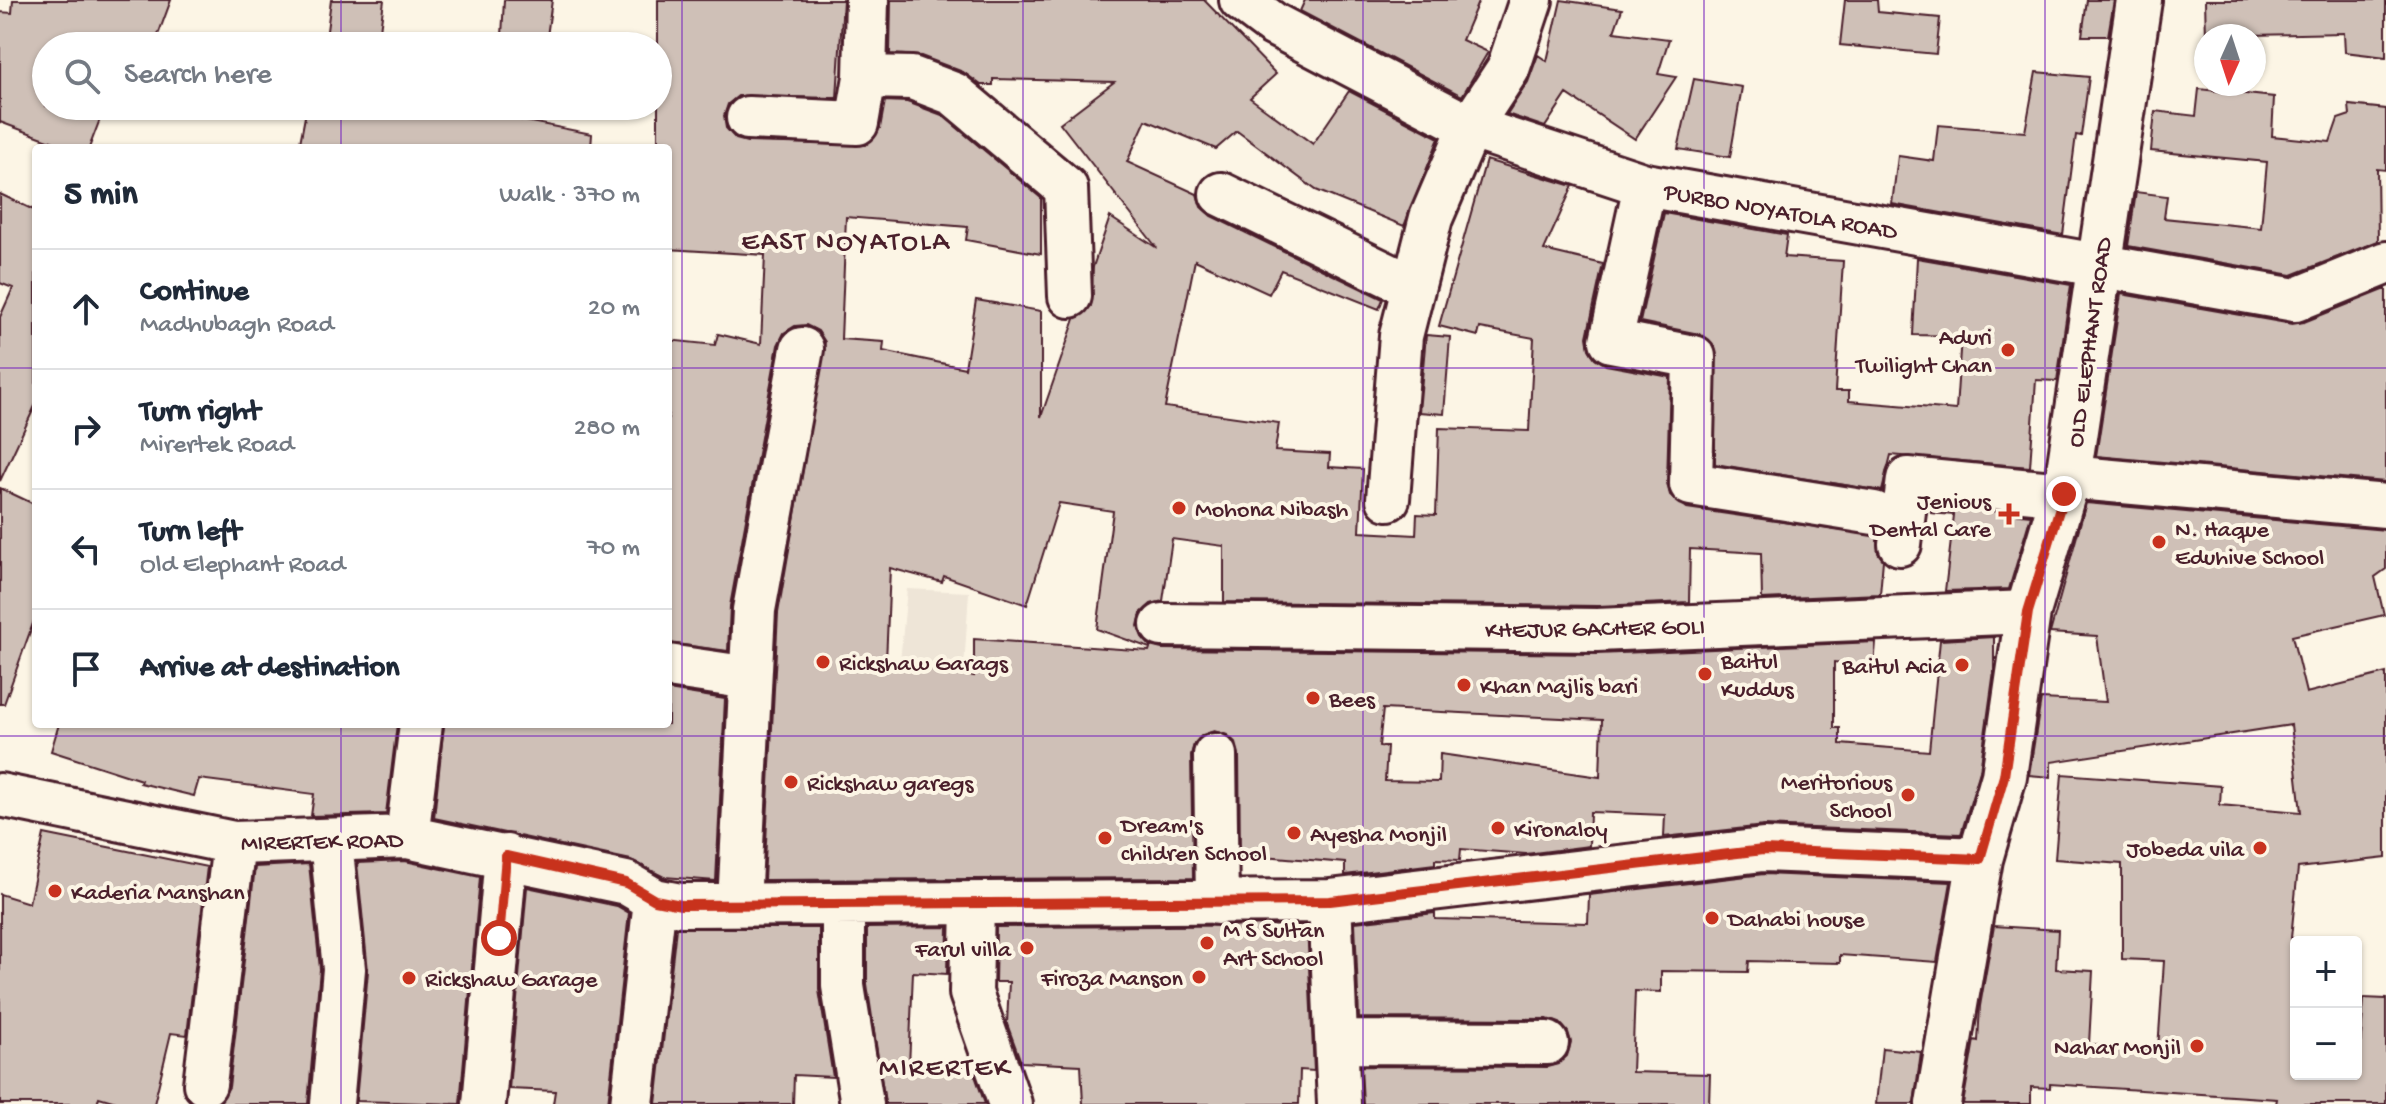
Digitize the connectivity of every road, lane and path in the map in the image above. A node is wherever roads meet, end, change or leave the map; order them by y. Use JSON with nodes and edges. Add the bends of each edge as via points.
{"nodes":[{"id":1,"x":867,"y":0,"type":"edge"},
{"id":2,"x":1531,"y":0,"type":"edge"},
{"id":3,"x":2139,"y":0,"type":"edge"},
{"id":4,"x":1266,"y":8,"type":"edge"},
{"id":5,"x":865,"y":77,"type":"junction"},
{"id":6,"x":748,"y":118,"type":"dead end"},
{"id":7,"x":1473,"y":123,"type":"junction"},
{"id":8,"x":1645,"y":185,"type":"junction"},
{"id":9,"x":1221,"y":194,"type":"dead end"},
{"id":10,"x":2386,"y":263,"type":"edge"},
{"id":11,"x":2099,"y":268,"type":"junction"},
{"id":12,"x":1413,"y":287,"type":"junction"},
{"id":13,"x":1070,"y":296,"type":"dead end"},
{"id":14,"x":802,"y":349,"type":"dead end"},
{"id":15,"x":2066,"y":485,"type":"junction"},
{"id":16,"x":1388,"y":499,"type":"dead end"},
{"id":17,"x":2386,"y":506,"type":"edge"},
{"id":18,"x":2028,"y":612,"type":"junction"},
{"id":19,"x":1162,"y":625,"type":"dead end"},
{"id":20,"x":672,"y":667,"type":"edge"},
{"id":21,"x":750,"y":678,"type":"junction"},
{"id":22,"x":421,"y":728,"type":"edge"},
{"id":23,"x":1215,"y":755,"type":"dead end"},
{"id":24,"x":0,"y":795,"type":"edge"},
{"id":25,"x":407,"y":837,"type":"junction"},
{"id":26,"x":331,"y":841,"type":"junction"},
{"id":27,"x":234,"y":843,"type":"junction"},
{"id":28,"x":506,"y":856,"type":"junction"},
{"id":29,"x":1980,"y":859,"type":"junction"},
{"id":30,"x":655,"y":900,"type":"junction"},
{"id":31,"x":1330,"y":901,"type":"junction"},
{"id":32,"x":1217,"y":903,"type":"junction"},
{"id":33,"x":739,"y":904,"type":"junction"},
{"id":34,"x":843,"y":904,"type":"junction"},
{"id":35,"x":973,"y":904,"type":"junction"},
{"id":36,"x":1337,"y":1042,"type":"junction"},
{"id":37,"x":1547,"y":1043,"type":"dead end"},
{"id":38,"x":205,"y":1084,"type":"dead end"},
{"id":39,"x":332,"y":1104,"type":"edge"},
{"id":40,"x":484,"y":1104,"type":"edge"},
{"id":41,"x":632,"y":1104,"type":"edge"},
{"id":42,"x":862,"y":1104,"type":"edge"},
{"id":43,"x":1010,"y":1104,"type":"edge"},
{"id":44,"x":1339,"y":1104,"type":"edge"},
{"id":45,"x":1938,"y":1104,"type":"edge"}],
"edges":[{"from":1,"to":5,"type":"street"},
{"from":2,"to":7,"type":"street","via":[[1508,69]]},
{"from":3,"to":11,"type":"street","name":"OLD ELEPHANT ROAD"},
{"from":4,"to":7,"type":"street","name":"PURBO NOYATOLA ROAD"},
{"from":5,"to":6,"type":"street","via":[[857,123]]},
{"from":5,"to":13,"type":"street","via":[[912,78],[954,94],[1081,199]]},
{"from":7,"to":8,"type":"street","name":"PURBO NOYATOLA ROAD"},
{"from":7,"to":12,"type":"street","via":[[1431,218]]},
{"from":8,"to":11,"type":"street","name":"PURBO NOYATOLA ROAD"},
{"from":8,"to":15,"type":"street","via":[[1611,341],[1694,357],[1691,484],[1887,528],[1908,479]]},
{"from":9,"to":12,"type":"street"},
{"from":10,"to":11,"type":"street","name":"PURBO NOYATOLA ROAD","via":[[2295,300]]},
{"from":11,"to":15,"type":"street","name":"OLD ELEPHANT ROAD"},
{"from":12,"to":16,"type":"street","via":[[1401,336]]},
{"from":14,"to":21,"type":"street","via":[[754,610]]},
{"from":15,"to":17,"type":"street"},
{"from":15,"to":18,"type":"street","name":"OLD ELEPHANT ROAD"},
{"from":18,"to":19,"type":"street","name":"KHEJUR GACHER GOLI","via":[[1597,630]]},
{"from":18,"to":29,"type":"street","name":"OLD ELEPHANT ROAD","via":[[2004,776]]},
{"from":20,"to":21,"type":"street"},
{"from":21,"to":33,"type":"street"},
{"from":22,"to":25,"type":"street"},
{"from":23,"to":32,"type":"street"},
{"from":24,"to":27,"type":"street","name":"MIRERTEK ROAD"},
{"from":25,"to":26,"type":"street","name":"MIRERTEK ROAD"},
{"from":25,"to":28,"type":"street","name":"MIRERTEK ROAD"},
{"from":26,"to":27,"type":"street","name":"MIRERTEK ROAD"},
{"from":26,"to":39,"type":"street","via":[[344,969]]},
{"from":27,"to":38,"type":"street"},
{"from":28,"to":30,"type":"street","name":"MIRERTEK ROAD","via":[[626,883]]},
{"from":28,"to":40,"type":"street"},
{"from":29,"to":31,"type":"street","name":"MIRERTEK ROAD","via":[[1763,850]]},
{"from":29,"to":45,"type":"street","name":"OLD ELEPHANT ROAD"},
{"from":30,"to":33,"type":"street","name":"MIRERTEK ROAD"},
{"from":30,"to":41,"type":"street"},
{"from":31,"to":32,"type":"street","name":"MIRERTEK ROAD"},
{"from":31,"to":36,"type":"street"},
{"from":32,"to":35,"type":"street","name":"MIRERTEK ROAD"},
{"from":33,"to":34,"type":"street","name":"MIRERTEK ROAD"},
{"from":34,"to":35,"type":"street","name":"MIRERTEK ROAD"},
{"from":34,"to":42,"type":"street","via":[[843,986]]},
{"from":35,"to":43,"type":"street","via":[[971,993]]},
{"from":36,"to":37,"type":"street"},
{"from":36,"to":44,"type":"street"}]}
